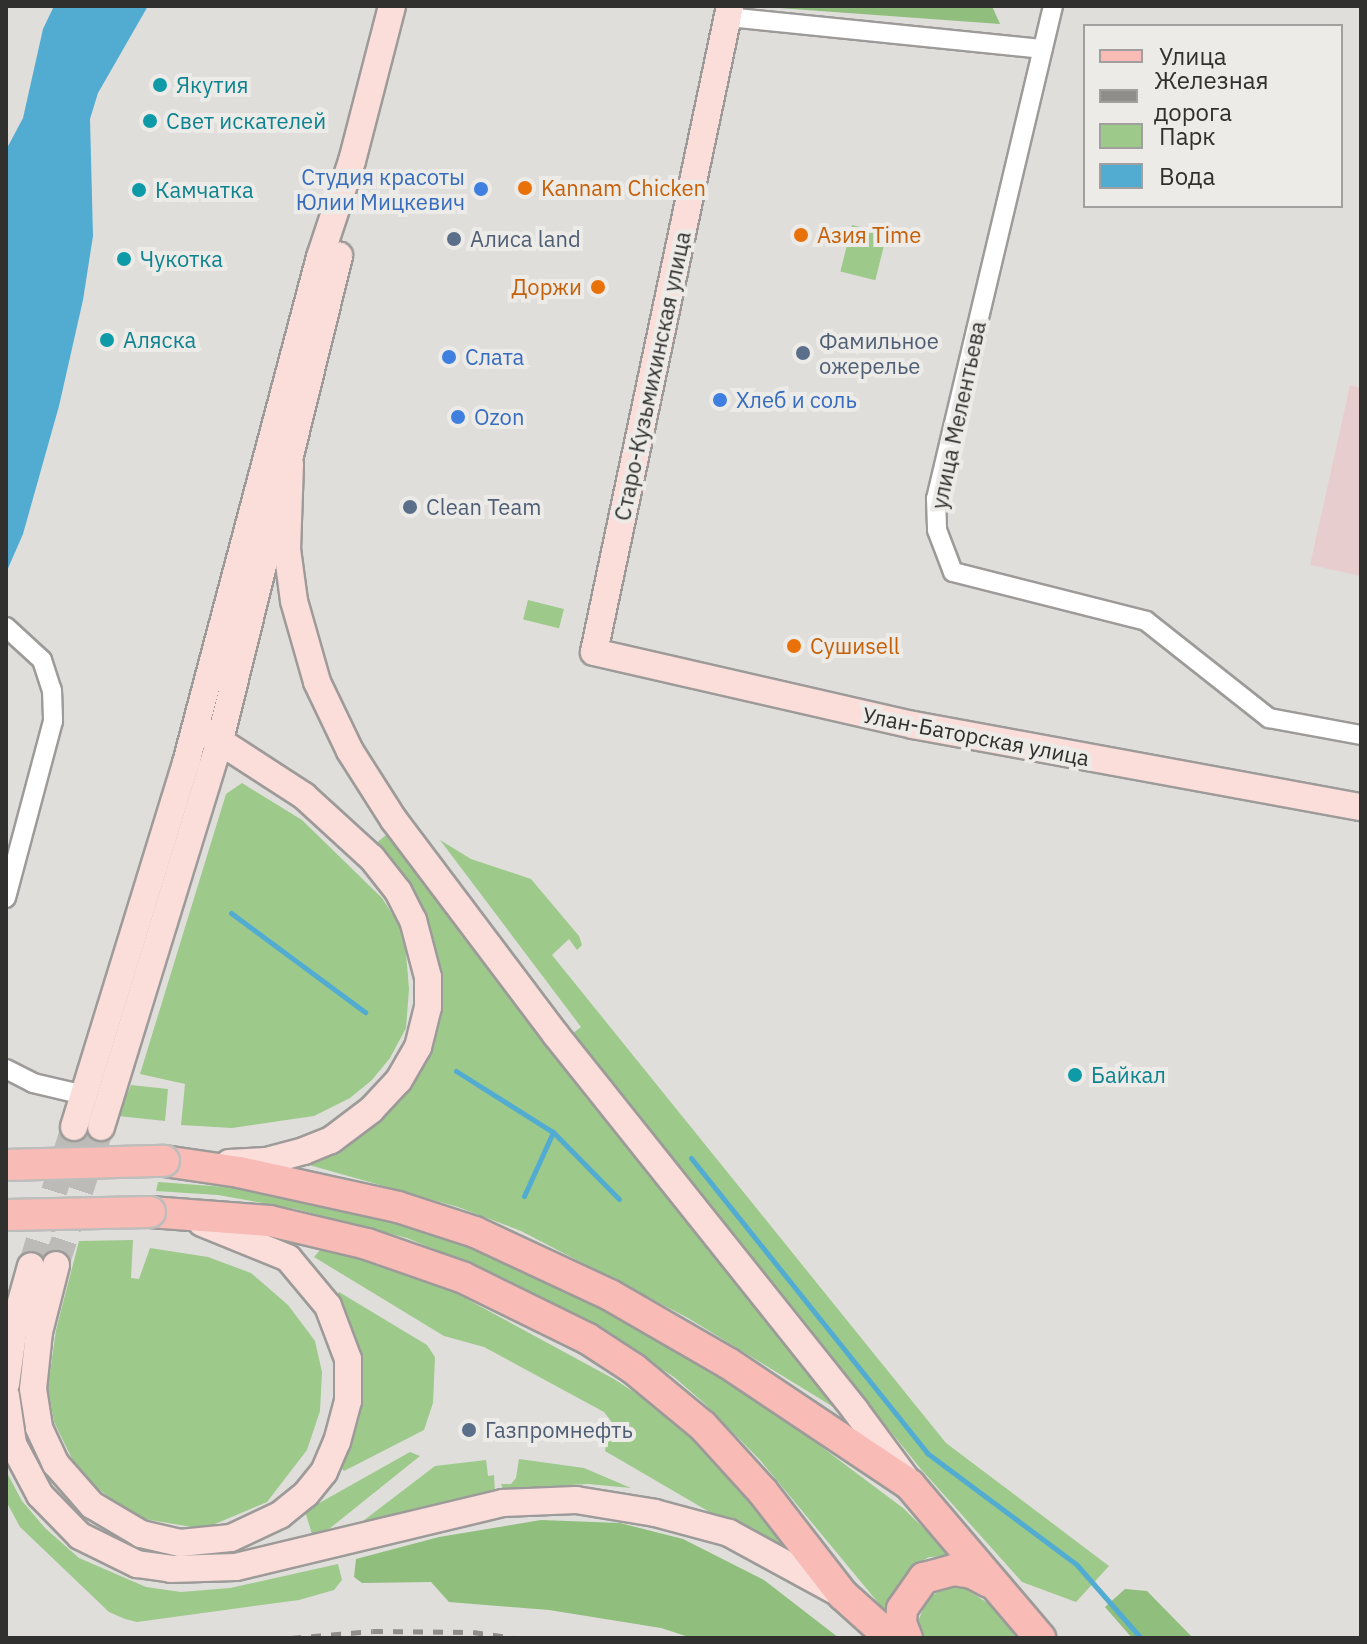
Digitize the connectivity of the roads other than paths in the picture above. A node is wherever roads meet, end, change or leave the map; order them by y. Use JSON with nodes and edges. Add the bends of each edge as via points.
{"nodes":[{"id":1,"x":392,"y":6,"type":"edge"},
{"id":2,"x":1053,"y":6,"type":"edge"},
{"id":3,"x":729,"y":12,"type":"edge"},
{"id":4,"x":1042,"y":49,"type":"junction"},
{"id":5,"x":352,"y":161,"type":"junction"},
{"id":6,"x":290,"y":464,"type":"junction"},
{"id":7,"x":6,"y":627,"type":"edge"},
{"id":8,"x":594,"y":652,"type":"joint"},
{"id":9,"x":199,"y":715,"type":"junction"},
{"id":10,"x":1361,"y":735,"type":"edge"},
{"id":11,"x":219,"y":744,"type":"junction"},
{"id":12,"x":210,"y":771,"type":"junction"},
{"id":13,"x":273,"y":775,"type":"junction"},
{"id":14,"x":1361,"y":807,"type":"edge"},
{"id":15,"x":6,"y":898,"type":"edge"},
{"id":16,"x":6,"y":1069,"type":"edge"},
{"id":17,"x":84,"y":1095,"type":"junction"},
{"id":18,"x":74,"y":1127,"type":"tunnel mouth"},
{"id":19,"x":101,"y":1127,"type":"tunnel mouth"},
{"id":20,"x":179,"y":1162,"type":"junction"},
{"id":21,"x":6,"y":1165,"type":"edge"},
{"id":22,"x":163,"y":1214,"type":"junction"},
{"id":23,"x":6,"y":1215,"type":"edge"},
{"id":24,"x":6,"y":1384,"type":"edge"},
{"id":25,"x":6,"y":1396,"type":"edge"},
{"id":26,"x":910,"y":1485,"type":"junction"},
{"id":27,"x":994,"y":1585,"type":"junction"},
{"id":28,"x":843,"y":1595,"type":"junction"},
{"id":29,"x":891,"y":1638,"type":"edge"},
{"id":30,"x":907,"y":1638,"type":"edge"},
{"id":31,"x":1040,"y":1638,"type":"edge"}],
"edges":[{"from":1,"to":5,"type":"main road"},
{"from":2,"to":4,"type":"street","name":"улица Мелентьева"},
{"from":3,"to":4,"type":"street"},
{"from":3,"to":8,"type":"main road","name":"Старо-Кузьмихинская улица"},
{"from":4,"to":10,"type":"street","name":"улица Мелентьева","via":[[936,499],[937,530],[953,572],[1146,621],[1269,718]]},
{"from":5,"to":6,"type":"main road","via":[[338,262]]},
{"from":5,"to":9,"type":"main road","via":[[320,257]]},
{"from":6,"to":11,"type":"main road"},
{"from":6,"to":26,"type":"main road","via":[[287,549],[294,601],[317,682],[350,751],[394,820],[556,1035]]},
{"from":7,"to":15,"type":"street","via":[[42,660],[52,690],[53,721]]},
{"from":8,"to":14,"type":"main road","name":"Улан-Баторская улица","via":[[913,725]]},
{"from":9,"to":11,"type":"main road"},
{"from":9,"to":17,"type":"main road"},
{"from":11,"to":12,"type":"main road"},
{"from":11,"to":13,"type":"main road"},
{"from":12,"to":13,"type":"main road","via":[[222,761],[236,760]]},
{"from":12,"to":19,"type":"main road"},
{"from":13,"to":20,"type":"main road","via":[[347,832],[405,903],[427,964],[426,1021],[398,1081],[331,1140],[266,1161]]},
{"from":16,"to":17,"type":"street","via":[[33,1083]]},
{"from":17,"to":18,"type":"main road"},
{"from":20,"to":21,"type":"main road","bridge":true},
{"from":20,"to":26,"type":"main road","via":[[398,1207],[548,1264],[684,1336]]},
{"from":22,"to":23,"type":"main road","bridge":true},
{"from":22,"to":24,"type":"main road","via":[[223,1229],[288,1258],[328,1306],[348,1359],[346,1412],[324,1472],[290,1508],[242,1534],[191,1543],[141,1534],[100,1511],[64,1475],[44,1442],[33,1389],[43,1265],[14,1327]]},
{"from":22,"to":28,"type":"main road","via":[[270,1221],[367,1244],[452,1273],[559,1323],[634,1369],[703,1426],[763,1492]]},
{"from":25,"to":28,"type":"main road","via":[[13,1444],[40,1495],[80,1536],[137,1564],[236,1567],[503,1503],[576,1500],[729,1533]]},
{"from":26,"to":27,"type":"main road"},
{"from":27,"to":30,"type":"main road","via":[[963,1570],[930,1575],[902,1609]]},
{"from":27,"to":31,"type":"main road"},
{"from":28,"to":29,"type":"main road"}]}
